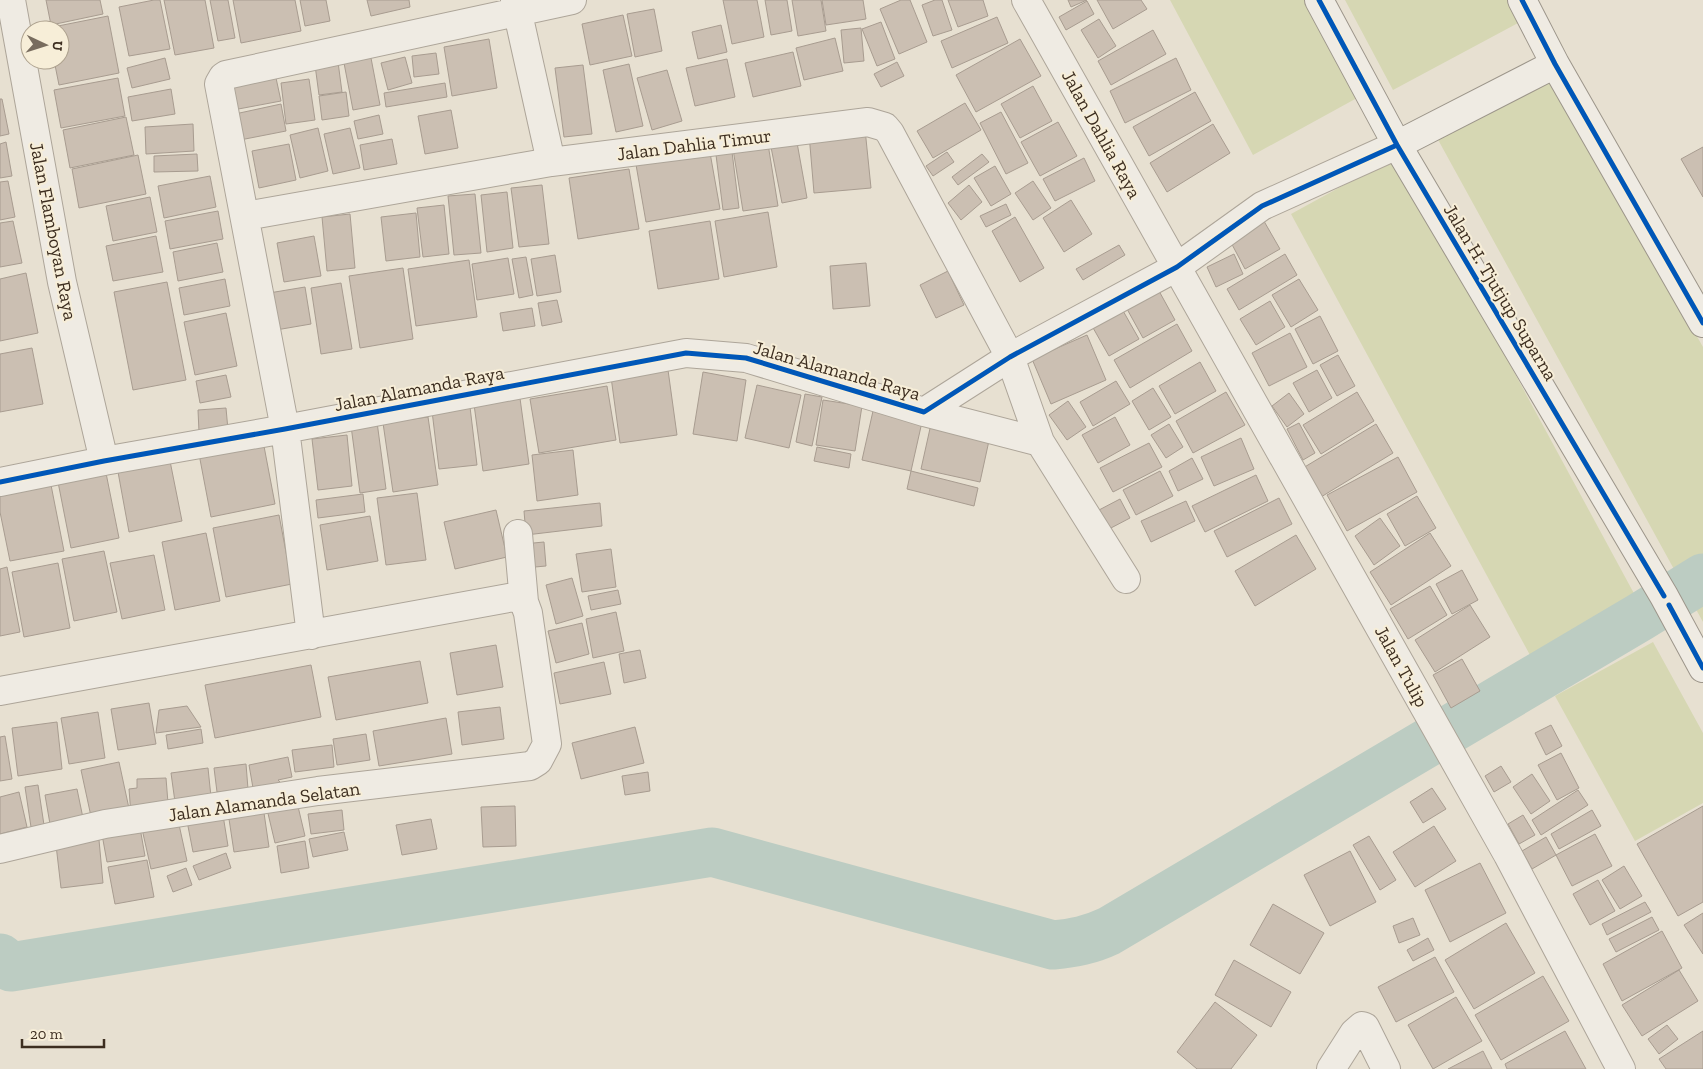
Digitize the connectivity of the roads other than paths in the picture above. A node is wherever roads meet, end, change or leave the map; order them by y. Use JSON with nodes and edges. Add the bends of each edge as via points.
{"nodes":[{"id":1,"x":11,"y":0,"type":"edge"},
{"id":2,"x":572,"y":0,"type":"edge"},
{"id":3,"x":1026,"y":0,"type":"edge"},
{"id":4,"x":1319,"y":0,"type":"edge"},
{"id":5,"x":1522,"y":0,"type":"edge"},
{"id":6,"x":516,"y":6,"type":"edge"},
{"id":7,"x":1555,"y":64,"type":"junction"},
{"id":8,"x":1397,"y":145,"type":"junction"},
{"id":9,"x":551,"y":162,"type":"junction"},
{"id":10,"x":245,"y":216,"type":"junction"},
{"id":11,"x":1177,"y":267,"type":"junction"},
{"id":12,"x":1703,"y":323,"type":"edge"},
{"id":13,"x":1010,"y":357,"type":"junction"},
{"id":14,"x":924,"y":412,"type":"junction"},
{"id":15,"x":284,"y":429,"type":"junction"},
{"id":16,"x":1040,"y":442,"type":"junction"},
{"id":17,"x":104,"y":460,"type":"junction"},
{"id":18,"x":0,"y":482,"type":"edge"},
{"id":19,"x":518,"y":534,"type":"dead end"},
{"id":20,"x":1126,"y":579,"type":"dead end"},
{"id":21,"x":524,"y":602,"type":"junction"},
{"id":22,"x":312,"y":635,"type":"junction"},
{"id":23,"x":1703,"y":668,"type":"edge"},
{"id":24,"x":0,"y":691,"type":"edge"},
{"id":25,"x":0,"y":849,"type":"edge"},
{"id":26,"x":1331,"y":1069,"type":"edge"},
{"id":27,"x":1386,"y":1069,"type":"edge"},
{"id":28,"x":1621,"y":1069,"type":"edge"}],
"edges":[{"from":1,"to":17,"type":"street","name":"Jalan Flamboyan Raya","via":[[62,282]]},
{"from":2,"to":6,"type":"street"},
{"from":3,"to":11,"type":"street","name":"Jalan Dahlia Raya"},
{"from":4,"to":8,"type":"street","name":"Jalan H. Tjutjup Suparna"},
{"from":5,"to":7,"type":"street"},
{"from":6,"to":9,"type":"street"},
{"from":6,"to":10,"type":"street","via":[[226,74],[219,84]]},
{"from":7,"to":8,"type":"street","name":"Jalan Alamanda Raya"},
{"from":7,"to":12,"type":"street"},
{"from":8,"to":11,"type":"street","name":"Jalan Alamanda Raya","via":[[1262,206]]},
{"from":8,"to":23,"type":"street","name":"Jalan H. Tjutjup Suparna"},
{"from":9,"to":10,"type":"street","name":"Jalan Dahlia Timur"},
{"from":9,"to":13,"type":"street","name":"Jalan Dahlia Timur","via":[[868,122],[885,128]]},
{"from":10,"to":15,"type":"street"},
{"from":11,"to":13,"type":"street","name":"Jalan Alamanda Raya"},
{"from":11,"to":28,"type":"street","name":"Jalan Tulip","via":[[1508,854]]},
{"from":13,"to":14,"type":"street","name":"Jalan Alamanda Raya"},
{"from":13,"to":16,"type":"street","name":"Jalan Dahlia Timur"},
{"from":14,"to":15,"type":"street","name":"Jalan Alamanda Raya","via":[[746,358],[686,353]]},
{"from":14,"to":16,"type":"street"},
{"from":15,"to":17,"type":"street","name":"Jalan Alamanda Raya"},
{"from":15,"to":22,"type":"street"},
{"from":16,"to":20,"type":"street","name":"Jalan Dahlia Timur"},
{"from":17,"to":18,"type":"street","name":"Jalan Alamanda Raya"},
{"from":19,"to":21,"type":"street"},
{"from":21,"to":22,"type":"street","via":[[514,597],[500,599]]},
{"from":21,"to":25,"type":"street","name":"Jalan Alamanda Selatan","via":[[547,744],[538,761],[530,766],[318,791],[105,824]]},
{"from":22,"to":24,"type":"street"},
{"from":26,"to":27,"type":"street","via":[[1362,1026]]}]}
